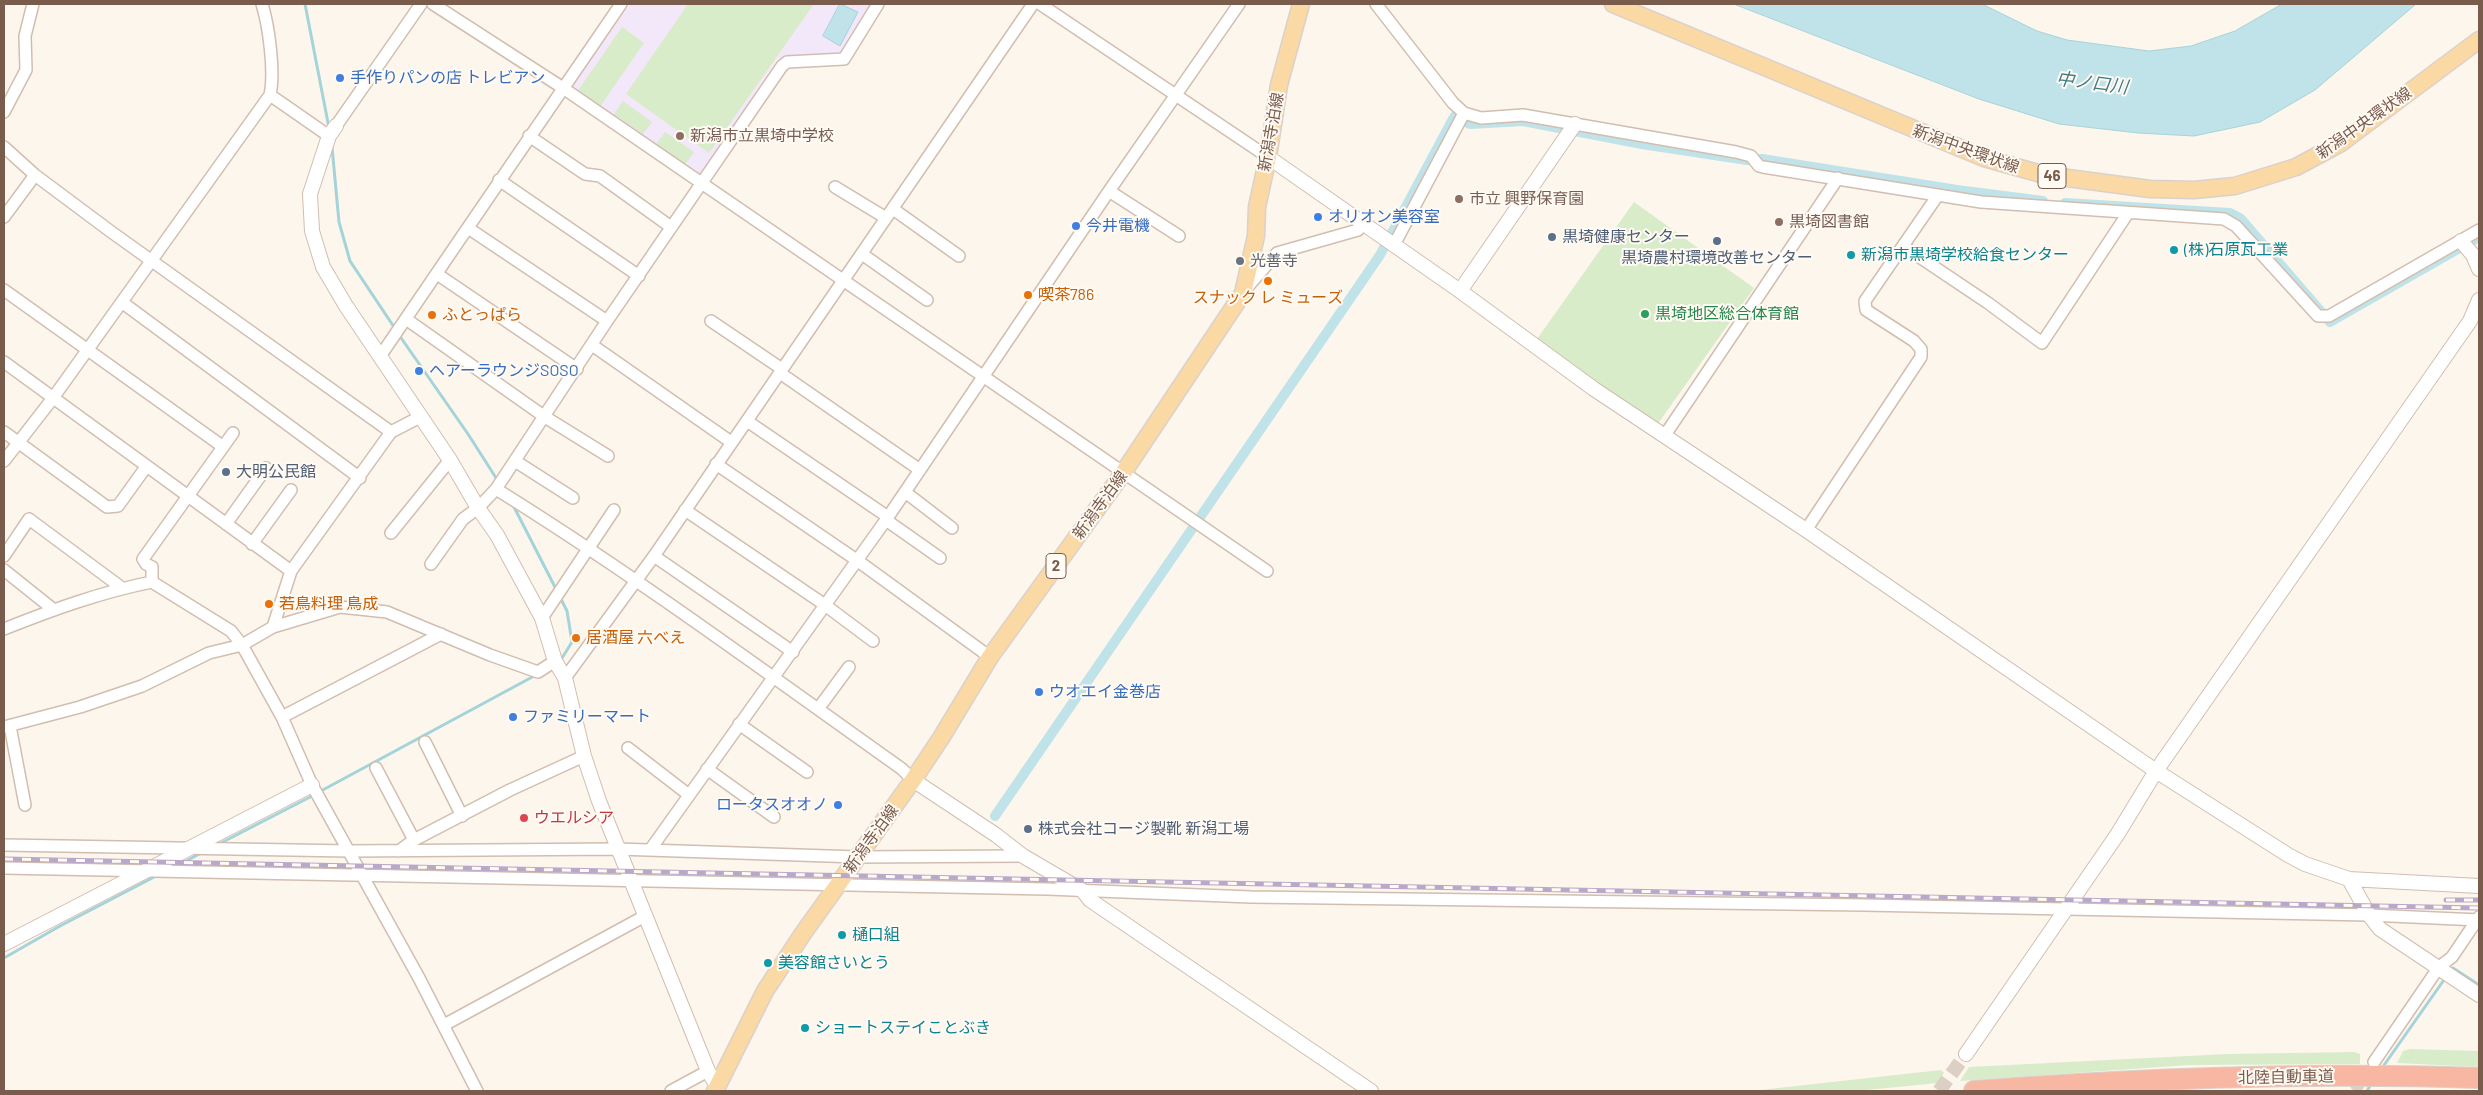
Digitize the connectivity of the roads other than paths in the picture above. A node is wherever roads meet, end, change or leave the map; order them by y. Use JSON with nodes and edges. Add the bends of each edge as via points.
{"nodes":[{"id":1,"x":33,"y":4,"type":"edge"},
{"id":2,"x":262,"y":4,"type":"edge"},
{"id":3,"x":420,"y":4,"type":"edge"},
{"id":4,"x":433,"y":4,"type":"edge"},
{"id":5,"x":621,"y":4,"type":"edge"},
{"id":6,"x":878,"y":4,"type":"edge"},
{"id":7,"x":1033,"y":4,"type":"edge"},
{"id":8,"x":1040,"y":4,"type":"edge"},
{"id":9,"x":1239,"y":4,"type":"edge"},
{"id":10,"x":1301,"y":4,"type":"edge"},
{"id":11,"x":1376,"y":4,"type":"edge"},
{"id":12,"x":1614,"y":4,"type":"edge"},
{"id":13,"x":2479,"y":40,"type":"edge"},
{"id":14,"x":563,"y":88,"type":"junction"},
{"id":15,"x":1174,"y":94,"type":"junction"},
{"id":16,"x":270,"y":95,"type":"junction"},
{"id":17,"x":4,"y":112,"type":"edge"},
{"id":18,"x":1464,"y":113,"type":"junction"},
{"id":19,"x":1575,"y":124,"type":"junction"},
{"id":20,"x":333,"y":131,"type":"junction"},
{"id":21,"x":529,"y":136,"type":"junction"},
{"id":22,"x":4,"y":147,"type":"edge"},
{"id":23,"x":1268,"y":157,"type":"junction"},
{"id":24,"x":35,"y":175,"type":"junction"},
{"id":25,"x":1838,"y":178,"type":"junction"},
{"id":26,"x":498,"y":180,"type":"junction"},
{"id":27,"x":702,"y":183,"type":"junction"},
{"id":28,"x":835,"y":187,"type":"dead end"},
{"id":29,"x":1108,"y":191,"type":"junction"},
{"id":30,"x":1938,"y":195,"type":"junction"},
{"id":31,"x":889,"y":213,"type":"junction"},
{"id":32,"x":2128,"y":213,"type":"junction"},
{"id":33,"x":4,"y":217,"type":"edge"},
{"id":34,"x":1362,"y":224,"type":"junction"},
{"id":35,"x":671,"y":227,"type":"junction"},
{"id":36,"x":468,"y":228,"type":"junction"},
{"id":37,"x":2479,"y":230,"type":"edge"},
{"id":38,"x":1179,"y":236,"type":"dead end"},
{"id":39,"x":2461,"y":240,"type":"junction"},
{"id":40,"x":1394,"y":245,"type":"junction"},
{"id":41,"x":1903,"y":246,"type":"junction"},
{"id":42,"x":862,"y":254,"type":"junction"},
{"id":43,"x":959,"y":256,"type":"dead end"},
{"id":44,"x":151,"y":260,"type":"junction"},
{"id":45,"x":2479,"y":269,"type":"edge"},
{"id":46,"x":437,"y":274,"type":"junction"},
{"id":47,"x":639,"y":276,"type":"junction"},
{"id":48,"x":845,"y":280,"type":"junction"},
{"id":49,"x":4,"y":290,"type":"edge"},
{"id":50,"x":1460,"y":290,"type":"junction"},
{"id":51,"x":1243,"y":293,"type":"junction"},
{"id":52,"x":927,"y":300,"type":"dead end"},
{"id":53,"x":2479,"y":300,"type":"edge"},
{"id":54,"x":123,"y":303,"type":"junction"},
{"id":55,"x":406,"y":319,"type":"junction"},
{"id":56,"x":607,"y":321,"type":"junction"},
{"id":57,"x":711,"y":321,"type":"dead end"},
{"id":58,"x":592,"y":345,"type":"junction"},
{"id":59,"x":87,"y":349,"type":"junction"},
{"id":60,"x":381,"y":355,"type":"junction"},
{"id":61,"x":4,"y":362,"type":"edge"},
{"id":62,"x":577,"y":370,"type":"junction"},
{"id":63,"x":781,"y":371,"type":"junction"},
{"id":64,"x":985,"y":376,"type":"junction"},
{"id":65,"x":54,"y":398,"type":"junction"},
{"id":66,"x":420,"y":417,"type":"junction"},
{"id":67,"x":545,"y":417,"type":"junction"},
{"id":68,"x":747,"y":421,"type":"junction"},
{"id":69,"x":4,"y":432,"type":"edge"},
{"id":70,"x":392,"y":432,"type":"junction"},
{"id":71,"x":233,"y":433,"type":"dead end"},
{"id":72,"x":1665,"y":435,"type":"junction"},
{"id":73,"x":731,"y":442,"type":"junction"},
{"id":74,"x":18,"y":443,"type":"junction"},
{"id":75,"x":222,"y":446,"type":"junction"},
{"id":76,"x":608,"y":456,"type":"dead end"},
{"id":77,"x":450,"y":460,"type":"junction"},
{"id":78,"x":4,"y":461,"type":"edge"},
{"id":79,"x":515,"y":461,"type":"junction"},
{"id":80,"x":716,"y":464,"type":"junction"},
{"id":81,"x":146,"y":467,"type":"junction"},
{"id":82,"x":266,"y":468,"type":"dead end"},
{"id":83,"x":920,"y":470,"type":"junction"},
{"id":84,"x":1123,"y":473,"type":"junction"},
{"id":85,"x":360,"y":478,"type":"junction"},
{"id":86,"x":496,"y":489,"type":"junction"},
{"id":87,"x":291,"y":490,"type":"dead end"},
{"id":88,"x":905,"y":492,"type":"junction"},
{"id":89,"x":189,"y":497,"type":"junction"},
{"id":90,"x":573,"y":498,"type":"dead end"},
{"id":91,"x":478,"y":508,"type":"junction"},
{"id":92,"x":614,"y":510,"type":"dead end"},
{"id":93,"x":685,"y":510,"type":"junction"},
{"id":94,"x":887,"y":519,"type":"junction"},
{"id":95,"x":226,"y":524,"type":"junction"},
{"id":96,"x":952,"y":528,"type":"dead end"},
{"id":97,"x":1806,"y":530,"type":"junction"},
{"id":98,"x":391,"y":533,"type":"dead end"},
{"id":99,"x":252,"y":544,"type":"junction"},
{"id":100,"x":587,"y":548,"type":"junction"},
{"id":101,"x":4,"y":556,"type":"edge"},
{"id":102,"x":654,"y":556,"type":"junction"},
{"id":103,"x":940,"y":558,"type":"dead end"},
{"id":104,"x":858,"y":561,"type":"junction"},
{"id":105,"x":431,"y":564,"type":"dead end"},
{"id":106,"x":4,"y":570,"type":"edge"},
{"id":107,"x":291,"y":571,"type":"junction"},
{"id":108,"x":1267,"y":571,"type":"dead end"},
{"id":109,"x":635,"y":581,"type":"junction"},
{"id":110,"x":152,"y":582,"type":"junction"},
{"id":111,"x":122,"y":588,"type":"junction"},
{"id":112,"x":825,"y":606,"type":"junction"},
{"id":113,"x":54,"y":610,"type":"junction"},
{"id":114,"x":542,"y":618,"type":"junction"},
{"id":115,"x":273,"y":627,"type":"junction"},
{"id":116,"x":4,"y":629,"type":"edge"},
{"id":117,"x":441,"y":634,"type":"junction"},
{"id":118,"x":873,"y":641,"type":"dead end"},
{"id":119,"x":242,"y":645,"type":"junction"},
{"id":120,"x":793,"y":652,"type":"junction"},
{"id":121,"x":990,"y":657,"type":"junction"},
{"id":122,"x":554,"y":661,"type":"junction"},
{"id":123,"x":849,"y":667,"type":"dead end"},
{"id":124,"x":772,"y":676,"type":"junction"},
{"id":125,"x":565,"y":678,"type":"junction"},
{"id":126,"x":818,"y":709,"type":"junction"},
{"id":127,"x":282,"y":717,"type":"junction"},
{"id":128,"x":739,"y":724,"type":"junction"},
{"id":129,"x":7,"y":726,"type":"edge"},
{"id":130,"x":425,"y":742,"type":"dead end"},
{"id":131,"x":628,"y":748,"type":"dead end"},
{"id":132,"x":584,"y":756,"type":"junction"},
{"id":133,"x":376,"y":768,"type":"dead end"},
{"id":134,"x":707,"y":769,"type":"junction"},
{"id":135,"x":2156,"y":771,"type":"junction"},
{"id":136,"x":807,"y":772,"type":"dead end"},
{"id":137,"x":913,"y":780,"type":"junction"},
{"id":138,"x":312,"y":785,"type":"junction"},
{"id":139,"x":689,"y":794,"type":"junction"},
{"id":140,"x":25,"y":805,"type":"dead end"},
{"id":141,"x":462,"y":816,"type":"junction"},
{"id":142,"x":774,"y":817,"type":"dead end"},
{"id":143,"x":414,"y":840,"type":"junction"},
{"id":144,"x":4,"y":845,"type":"edge"},
{"id":145,"x":194,"y":847,"type":"junction"},
{"id":146,"x":618,"y":848,"type":"junction"},
{"id":147,"x":650,"y":850,"type":"junction"},
{"id":148,"x":349,"y":851,"type":"junction"},
{"id":149,"x":399,"y":851,"type":"junction"},
{"id":150,"x":1023,"y":856,"type":"junction"},
{"id":151,"x":858,"y":857,"type":"junction"},
{"id":152,"x":4,"y":868,"type":"edge"},
{"id":153,"x":150,"y":870,"type":"junction"},
{"id":154,"x":362,"y":875,"type":"junction"},
{"id":155,"x":2349,"y":879,"type":"junction"},
{"id":156,"x":630,"y":882,"type":"junction"},
{"id":157,"x":837,"y":886,"type":"junction"},
{"id":158,"x":2479,"y":886,"type":"edge"},
{"id":159,"x":1083,"y":891,"type":"junction"},
{"id":160,"x":2064,"y":909,"type":"junction"},
{"id":161,"x":2369,"y":915,"type":"junction"},
{"id":162,"x":645,"y":916,"type":"junction"},
{"id":163,"x":2479,"y":919,"type":"edge"},
{"id":164,"x":4,"y":944,"type":"edge"},
{"id":165,"x":2439,"y":967,"type":"junction"},
{"id":166,"x":2479,"y":995,"type":"edge"},
{"id":167,"x":444,"y":1025,"type":"junction"},
{"id":168,"x":1966,"y":1054,"type":"tunnel mouth"},
{"id":169,"x":2374,"y":1062,"type":"tunnel mouth"},
{"id":170,"x":708,"y":1071,"type":"junction"},
{"id":171,"x":2479,"y":1078,"type":"edge"},
{"id":172,"x":716,"y":1089,"type":"edge"},
{"id":173,"x":477,"y":1091,"type":"edge"},
{"id":174,"x":671,"y":1091,"type":"edge"},
{"id":175,"x":1371,"y":1091,"type":"edge"},
{"id":176,"x":1974,"y":1091,"type":"edge"}],
"edges":[{"from":1,"to":17,"type":"street","via":[[26,36],[26,70]]},
{"from":2,"to":16,"type":"street","via":[[269,36],[273,83]]},
{"from":3,"to":20,"type":"street"},
{"from":4,"to":14,"type":"street"},
{"from":5,"to":14,"type":"street"},
{"from":6,"to":27,"type":"street","via":[[844,59],[787,62],[782,66]]},
{"from":7,"to":31,"type":"street"},
{"from":8,"to":15,"type":"street"},
{"from":9,"to":15,"type":"street"},
{"from":10,"to":23,"type":"main road","name":"新潟寺泊線","number":"2","via":[[1279,85]]},
{"from":11,"to":18,"type":"street"},
{"from":12,"to":13,"type":"main road","name":"新潟中央環状線","number":"46","via":[[1984,158],[2045,175],[2175,191],[2236,186],[2296,167],[2354,134]]},
{"from":14,"to":21,"type":"street"},
{"from":14,"to":27,"type":"street"},
{"from":15,"to":23,"type":"street"},
{"from":15,"to":29,"type":"street"},
{"from":16,"to":20,"type":"street"},
{"from":16,"to":44,"type":"street"},
{"from":18,"to":19,"type":"street","via":[[1481,118],[1523,115]]},
{"from":18,"to":40,"type":"street"},
{"from":19,"to":25,"type":"street","via":[[1736,152],[1751,156],[1759,166]]},
{"from":19,"to":50,"type":"street"},
{"from":20,"to":60,"type":"street","via":[[310,194],[312,231],[323,267]]},
{"from":21,"to":26,"type":"street"},
{"from":21,"to":35,"type":"street","via":[[585,174],[600,176]]},
{"from":22,"to":24,"type":"street"},
{"from":23,"to":34,"type":"street"},
{"from":23,"to":51,"type":"main road","name":"新潟寺泊線","number":"2"},
{"from":24,"to":33,"type":"street"},
{"from":24,"to":44,"type":"street"},
{"from":25,"to":30,"type":"street"},
{"from":25,"to":72,"type":"street"},
{"from":26,"to":36,"type":"street"},
{"from":26,"to":47,"type":"street"},
{"from":27,"to":35,"type":"street"},
{"from":27,"to":48,"type":"street"},
{"from":28,"to":31,"type":"street"},
{"from":29,"to":38,"type":"street"},
{"from":29,"to":64,"type":"street"},
{"from":30,"to":32,"type":"street","via":[[1981,202]]},
{"from":30,"to":41,"type":"street"},
{"from":31,"to":42,"type":"street"},
{"from":31,"to":43,"type":"street"},
{"from":32,"to":39,"type":"street","via":[[2224,219],[2236,226],[2318,316],[2330,316]]},
{"from":32,"to":41,"type":"street","via":[[2042,343],[1988,302]]},
{"from":34,"to":40,"type":"street"},
{"from":34,"to":51,"type":"street","via":[[1358,230],[1277,253]]},
{"from":35,"to":47,"type":"street"},
{"from":36,"to":46,"type":"street"},
{"from":36,"to":56,"type":"street"},
{"from":37,"to":39,"type":"street"},
{"from":39,"to":45,"type":"street"},
{"from":40,"to":50,"type":"street"},
{"from":41,"to":97,"type":"street","via":[[1865,301],[1866,310],[1914,341],[1921,349],[1921,357]]},
{"from":42,"to":48,"type":"street"},
{"from":42,"to":52,"type":"street"},
{"from":44,"to":54,"type":"street"},
{"from":44,"to":70,"type":"street"},
{"from":46,"to":55,"type":"street"},
{"from":46,"to":62,"type":"street"},
{"from":47,"to":56,"type":"street"},
{"from":48,"to":63,"type":"street"},
{"from":48,"to":64,"type":"street"},
{"from":49,"to":59,"type":"street"},
{"from":50,"to":72,"type":"street","via":[[1594,389]]},
{"from":51,"to":84,"type":"main road","name":"新潟寺泊線","number":"2"},
{"from":53,"to":135,"type":"street","via":[[2470,321]]},
{"from":54,"to":59,"type":"street"},
{"from":54,"to":85,"type":"street"},
{"from":55,"to":60,"type":"street"},
{"from":55,"to":67,"type":"street"},
{"from":56,"to":58,"type":"street"},
{"from":57,"to":63,"type":"street"},
{"from":58,"to":62,"type":"street"},
{"from":58,"to":73,"type":"street"},
{"from":59,"to":65,"type":"street"},
{"from":59,"to":75,"type":"street"},
{"from":60,"to":66,"type":"street"},
{"from":61,"to":65,"type":"street"},
{"from":62,"to":67,"type":"street"},
{"from":63,"to":68,"type":"street"},
{"from":63,"to":83,"type":"street"},
{"from":64,"to":83,"type":"street"},
{"from":64,"to":84,"type":"street"},
{"from":65,"to":74,"type":"street"},
{"from":65,"to":81,"type":"street"},
{"from":66,"to":70,"type":"street"},
{"from":66,"to":77,"type":"street"},
{"from":67,"to":76,"type":"street"},
{"from":67,"to":79,"type":"street"},
{"from":68,"to":73,"type":"street"},
{"from":68,"to":94,"type":"street"},
{"from":69,"to":74,"type":"street"},
{"from":70,"to":85,"type":"street"},
{"from":71,"to":75,"type":"street"},
{"from":72,"to":97,"type":"street"},
{"from":73,"to":80,"type":"street"},
{"from":74,"to":78,"type":"street"},
{"from":74,"to":81,"type":"street","via":[[107,507],[118,506]]},
{"from":75,"to":89,"type":"street"},
{"from":77,"to":91,"type":"street"},
{"from":77,"to":98,"type":"street"},
{"from":79,"to":86,"type":"street"},
{"from":79,"to":90,"type":"street"},
{"from":80,"to":93,"type":"street"},
{"from":80,"to":104,"type":"street"},
{"from":81,"to":89,"type":"street"},
{"from":82,"to":95,"type":"street"},
{"from":83,"to":88,"type":"street"},
{"from":84,"to":108,"type":"street"},
{"from":84,"to":121,"type":"main road","name":"新潟寺泊線","number":"2"},
{"from":85,"to":107,"type":"street"},
{"from":86,"to":91,"type":"street"},
{"from":86,"to":100,"type":"street"},
{"from":87,"to":99,"type":"street"},
{"from":88,"to":94,"type":"street"},
{"from":88,"to":96,"type":"street"},
{"from":89,"to":95,"type":"street"},
{"from":89,"to":110,"type":"street","via":[[143,559],[152,568]]},
{"from":91,"to":105,"type":"street","via":[[462,519]]},
{"from":91,"to":114,"type":"street","via":[[497,535]]},
{"from":92,"to":100,"type":"street"},
{"from":93,"to":102,"type":"street"},
{"from":93,"to":112,"type":"street"},
{"from":94,"to":103,"type":"street"},
{"from":94,"to":104,"type":"street"},
{"from":95,"to":99,"type":"street"},
{"from":97,"to":135,"type":"street"},
{"from":99,"to":107,"type":"street"},
{"from":100,"to":109,"type":"street"},
{"from":100,"to":114,"type":"street"},
{"from":101,"to":111,"type":"street","via":[[29,519]]},
{"from":102,"to":109,"type":"street"},
{"from":102,"to":120,"type":"street"},
{"from":104,"to":112,"type":"street"},
{"from":104,"to":121,"type":"street"},
{"from":106,"to":113,"type":"street"},
{"from":107,"to":115,"type":"street"},
{"from":109,"to":124,"type":"street"},
{"from":109,"to":125,"type":"street"},
{"from":110,"to":111,"type":"street"},
{"from":110,"to":119,"type":"street","via":[[231,631]]},
{"from":111,"to":113,"type":"street"},
{"from":112,"to":118,"type":"street"},
{"from":112,"to":120,"type":"street"},
{"from":113,"to":116,"type":"street"},
{"from":114,"to":122,"type":"street"},
{"from":115,"to":117,"type":"street","via":[[340,607],[387,612]]},
{"from":115,"to":119,"type":"street"},
{"from":117,"to":122,"type":"street","via":[[490,656],[538,672]]},
{"from":117,"to":127,"type":"street"},
{"from":119,"to":127,"type":"street"},
{"from":119,"to":129,"type":"street","via":[[209,653],[133,689]]},
{"from":120,"to":124,"type":"street"},
{"from":121,"to":137,"type":"main road","name":"新潟寺泊線","number":"2"},
{"from":122,"to":125,"type":"street"},
{"from":123,"to":126,"type":"street"},
{"from":124,"to":126,"type":"street"},
{"from":124,"to":128,"type":"street"},
{"from":125,"to":132,"type":"street"},
{"from":126,"to":137,"type":"street"},
{"from":127,"to":138,"type":"street"},
{"from":128,"to":134,"type":"street"},
{"from":128,"to":136,"type":"street"},
{"from":129,"to":140,"type":"street"},
{"from":130,"to":141,"type":"street"},
{"from":131,"to":139,"type":"street"},
{"from":132,"to":141,"type":"street"},
{"from":132,"to":146,"type":"street"},
{"from":133,"to":143,"type":"street"},
{"from":134,"to":139,"type":"street"},
{"from":134,"to":142,"type":"street"},
{"from":135,"to":155,"type":"street","via":[[2288,855]]},
{"from":135,"to":160,"type":"street"},
{"from":137,"to":150,"type":"street"},
{"from":137,"to":151,"type":"main road","name":"新潟寺泊線","number":"2"},
{"from":138,"to":145,"type":"street"},
{"from":138,"to":148,"type":"street"},
{"from":139,"to":147,"type":"street"},
{"from":141,"to":143,"type":"street"},
{"from":143,"to":149,"type":"street"},
{"from":144,"to":145,"type":"street"},
{"from":145,"to":148,"type":"street"},
{"from":145,"to":153,"type":"street"},
{"from":146,"to":147,"type":"street"},
{"from":146,"to":149,"type":"street"},
{"from":146,"to":156,"type":"street"},
{"from":147,"to":151,"type":"street"},
{"from":148,"to":149,"type":"street"},
{"from":148,"to":154,"type":"street"},
{"from":150,"to":151,"type":"street"},
{"from":150,"to":159,"type":"street"},
{"from":151,"to":157,"type":"main road","name":"新潟寺泊線","number":"2"},
{"from":152,"to":153,"type":"street"},
{"from":153,"to":154,"type":"street"},
{"from":153,"to":164,"type":"street"},
{"from":154,"to":156,"type":"street"},
{"from":154,"to":167,"type":"street"},
{"from":155,"to":158,"type":"street"},
{"from":155,"to":161,"type":"street"},
{"from":156,"to":157,"type":"street"},
{"from":156,"to":162,"type":"street"},
{"from":157,"to":159,"type":"street"},
{"from":157,"to":172,"type":"main road","name":"新潟寺泊線","number":"2","via":[[765,991]]},
{"from":159,"to":160,"type":"street","via":[[1270,897]]},
{"from":159,"to":175,"type":"street","via":[[1090,900]]},
{"from":160,"to":161,"type":"street"},
{"from":160,"to":168,"type":"street"},
{"from":161,"to":163,"type":"street"},
{"from":161,"to":165,"type":"street","via":[[2380,929]]},
{"from":162,"to":167,"type":"street"},
{"from":162,"to":170,"type":"street"},
{"from":163,"to":165,"type":"street","via":[[2452,957]]},
{"from":165,"to":166,"type":"street"},
{"from":165,"to":169,"type":"street"},
{"from":167,"to":173,"type":"street"},
{"from":170,"to":172,"type":"street"},
{"from":170,"to":174,"type":"street"},
{"from":171,"to":176,"type":"highway","name":"北陸自動車道","via":[[2208,1078]]}]}
